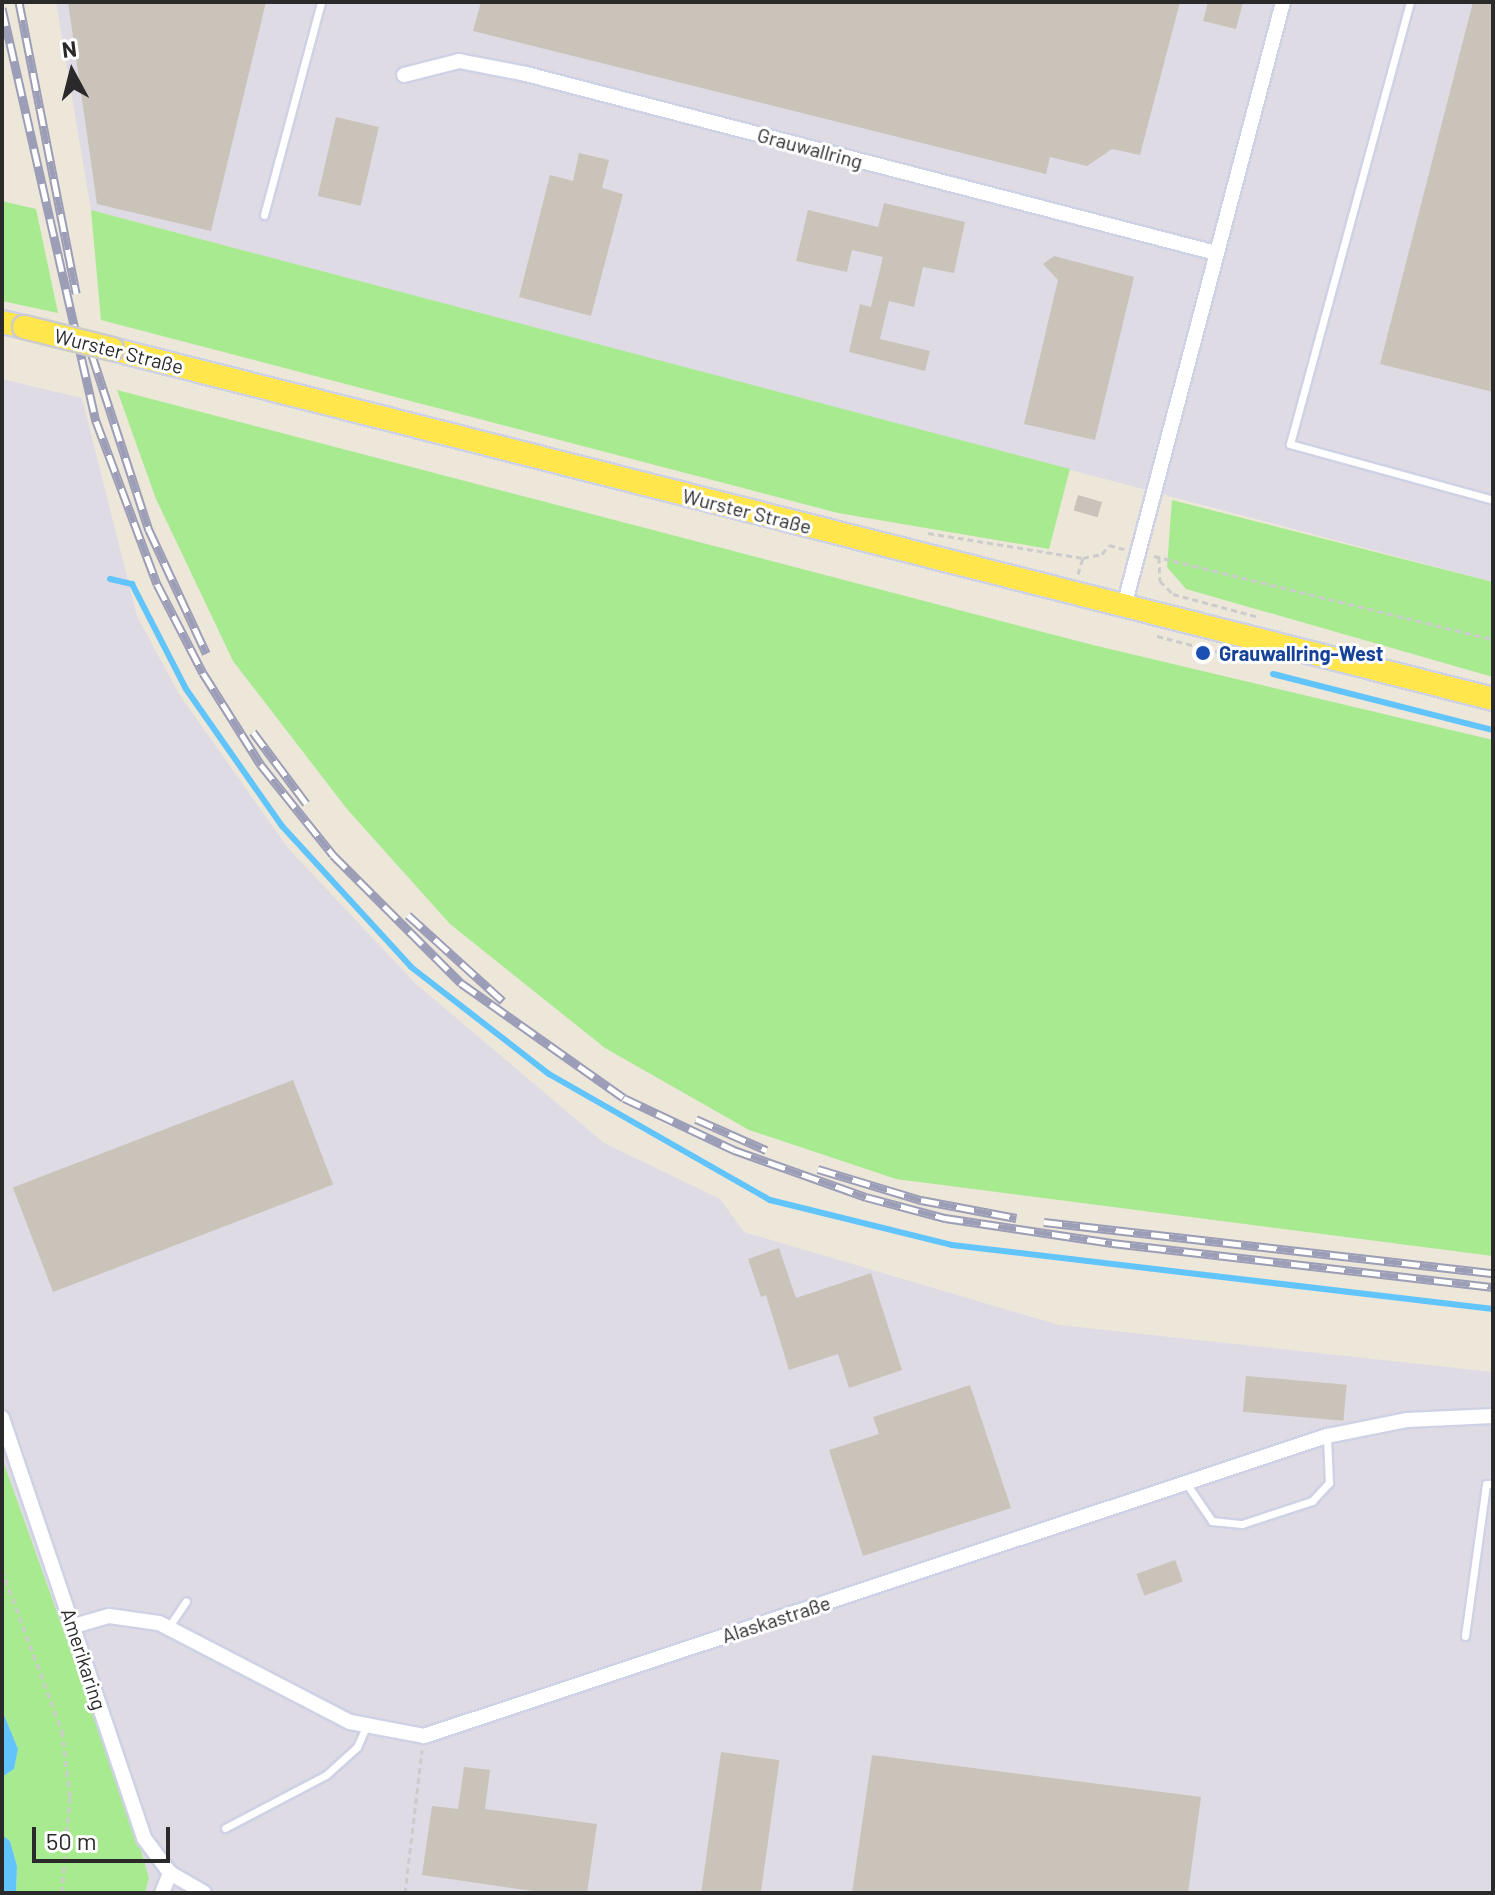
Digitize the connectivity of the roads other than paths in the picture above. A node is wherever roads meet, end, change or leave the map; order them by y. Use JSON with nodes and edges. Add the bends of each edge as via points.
{"nodes":[{"id":1,"x":321,"y":2,"type":"edge"},
{"id":2,"x":1283,"y":2,"type":"edge"},
{"id":3,"x":1410,"y":2,"type":"edge"},
{"id":4,"x":404,"y":75,"type":"dead end"},
{"id":5,"x":264,"y":215,"type":"dead end"},
{"id":6,"x":1216,"y":253,"type":"junction"},
{"id":7,"x":13,"y":325,"type":"edge"},
{"id":8,"x":1493,"y":500,"type":"edge"},
{"id":9,"x":1124,"y":606,"type":"junction"},
{"id":10,"x":1493,"y":699,"type":"edge"},
{"id":11,"x":1493,"y":1416,"type":"edge"},
{"id":12,"x":2,"y":1418,"type":"edge"},
{"id":13,"x":1327,"y":1436,"type":"junction"},
{"id":14,"x":1186,"y":1483,"type":"junction"},
{"id":15,"x":1493,"y":1484,"type":"edge"},
{"id":16,"x":186,"y":1601,"type":"dead end"},
{"id":17,"x":74,"y":1626,"type":"junction"},
{"id":18,"x":168,"y":1628,"type":"junction"},
{"id":19,"x":1465,"y":1636,"type":"dead end"},
{"id":20,"x":366,"y":1727,"type":"junction"},
{"id":21,"x":225,"y":1828,"type":"dead end"},
{"id":22,"x":170,"y":1873,"type":"junction"},
{"id":23,"x":162,"y":1893,"type":"edge"},
{"id":24,"x":204,"y":1893,"type":"edge"}],
"edges":[{"from":1,"to":5,"type":"lane"},
{"from":2,"to":6,"type":"street"},
{"from":3,"to":8,"type":"lane","via":[[1290,444]]},
{"from":4,"to":6,"type":"street","name":"Grauwallring","via":[[459,61],[526,74]]},
{"from":6,"to":9,"type":"street"},
{"from":7,"to":9,"type":"main road","name":"Wurster Straße","bridge":true},
{"from":9,"to":10,"type":"main road","name":"Wurster Straße"},
{"from":11,"to":13,"type":"street","name":"Alaskastraße","via":[[1407,1420]]},
{"from":12,"to":17,"type":"street","name":"Amerikaring"},
{"from":13,"to":14,"type":"street","name":"Alaskastraße"},
{"from":13,"to":14,"type":"lane","via":[[1329,1483],[1312,1501],[1242,1524],[1212,1521]]},
{"from":14,"to":20,"type":"street","name":"Alaskastraße","via":[[424,1736]]},
{"from":15,"to":19,"type":"lane","via":[[1486,1484]]},
{"from":16,"to":18,"type":"lane"},
{"from":17,"to":18,"type":"street","name":"Alaskastraße","via":[[109,1616]]},
{"from":17,"to":22,"type":"street","name":"Amerikaring","via":[[144,1838]]},
{"from":18,"to":20,"type":"street","name":"Alaskastraße"},
{"from":20,"to":21,"type":"lane","via":[[357,1747],[326,1775]]},
{"from":22,"to":23,"type":"street"},
{"from":22,"to":24,"type":"street"}]}
